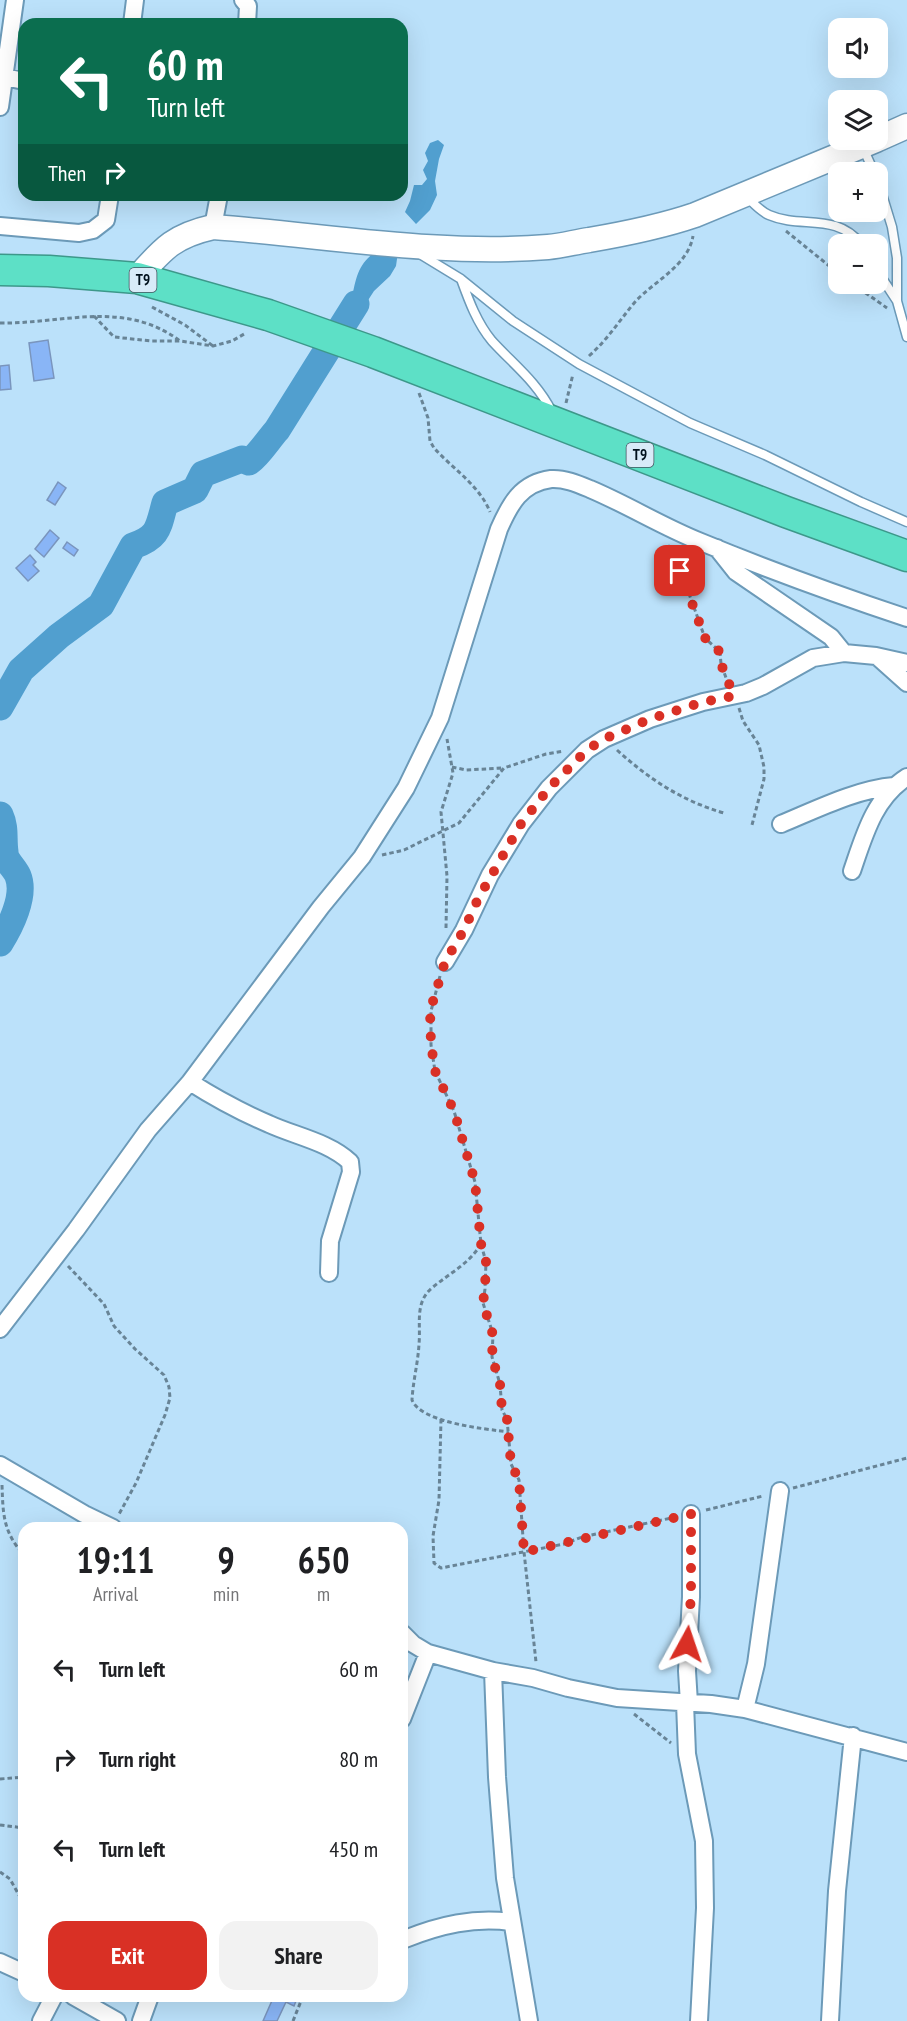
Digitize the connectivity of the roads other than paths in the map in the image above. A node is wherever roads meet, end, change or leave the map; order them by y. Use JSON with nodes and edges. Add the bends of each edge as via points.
{"nodes":[{"id":1,"x":15,"y":0,"type":"edge"},
{"id":2,"x":135,"y":0,"type":"edge"},
{"id":3,"x":246,"y":2,"type":"edge"},
{"id":4,"x":133,"y":18,"type":"edge"},
{"id":5,"x":247,"y":18,"type":"edge"},
{"id":6,"x":2,"y":76,"type":"edge"},
{"id":7,"x":18,"y":80,"type":"edge"},
{"id":8,"x":0,"y":107,"type":"edge"},
{"id":9,"x":907,"y":126,"type":"edge"},
{"id":10,"x":888,"y":134,"type":"edge"},
{"id":11,"x":851,"y":150,"type":"edge"},
{"id":12,"x":745,"y":195,"type":"junction"},
{"id":13,"x":109,"y":201,"type":"edge"},
{"id":14,"x":218,"y":201,"type":"edge"},
{"id":15,"x":888,"y":214,"type":"edge"},
{"id":16,"x":0,"y":226,"type":"edge"},
{"id":17,"x":213,"y":227,"type":"junction"},
{"id":18,"x":852,"y":234,"type":"edge"},
{"id":19,"x":405,"y":244,"type":"junction"},
{"id":20,"x":0,"y":270,"type":"edge"},
{"id":21,"x":461,"y":279,"type":"junction"},
{"id":22,"x":888,"y":288,"type":"edge"},
{"id":23,"x":141,"y":291,"type":"junction"},
{"id":24,"x":897,"y":302,"type":"junction"},
{"id":25,"x":907,"y":337,"type":"edge"},
{"id":26,"x":560,"y":424,"type":"junction"},
{"id":27,"x":907,"y":522,"type":"edge"},
{"id":28,"x":717,"y":548,"type":"junction"},
{"id":29,"x":907,"y":556,"type":"edge"},
{"id":30,"x":907,"y":618,"type":"edge"},
{"id":31,"x":844,"y":654,"type":"junction"},
{"id":32,"x":876,"y":656,"type":"junction"},
{"id":33,"x":907,"y":663,"type":"edge"},
{"id":34,"x":907,"y":683,"type":"edge"},
{"id":35,"x":900,"y":781,"type":"edge"},
{"id":36,"x":781,"y":824,"type":"dead end"},
{"id":37,"x":852,"y":871,"type":"dead end"},
{"id":38,"x":445,"y":962,"type":"road end"},
{"id":39,"x":190,"y":1083,"type":"junction"},
{"id":40,"x":329,"y":1273,"type":"dead end"},
{"id":41,"x":0,"y":1329,"type":"edge"},
{"id":42,"x":1,"y":1466,"type":"edge"},
{"id":43,"x":780,"y":1491,"type":"road end"},
{"id":44,"x":691,"y":1514,"type":"road end"},
{"id":45,"x":100,"y":1522,"type":"edge"},
{"id":46,"x":408,"y":1639,"type":"edge"},
{"id":47,"x":428,"y":1653,"type":"junction"},
{"id":48,"x":493,"y":1671,"type":"junction"},
{"id":49,"x":687,"y":1703,"type":"junction"},
{"id":50,"x":408,"y":1704,"type":"edge"},
{"id":51,"x":746,"y":1708,"type":"junction"},
{"id":52,"x":853,"y":1736,"type":"junction"},
{"id":53,"x":907,"y":1752,"type":"edge"},
{"id":54,"x":512,"y":1922,"type":"junction"},
{"id":55,"x":408,"y":1938,"type":"edge"},
{"id":56,"x":0,"y":1962,"type":"edge"},
{"id":57,"x":18,"y":1970,"type":"edge"},
{"id":58,"x":51,"y":2002,"type":"edge"},
{"id":59,"x":84,"y":2002,"type":"edge"},
{"id":60,"x":148,"y":2002,"type":"edge"},
{"id":61,"x":42,"y":2021,"type":"edge"},
{"id":62,"x":117,"y":2021,"type":"edge"},
{"id":63,"x":141,"y":2021,"type":"edge"},
{"id":64,"x":529,"y":2021,"type":"edge"},
{"id":65,"x":699,"y":2021,"type":"edge"},
{"id":66,"x":830,"y":2021,"type":"edge"}],
"edges":[{"from":1,"to":6,"type":"street"},
{"from":2,"to":4,"type":"street"},
{"from":3,"to":5,"type":"street"},
{"from":6,"to":7,"type":"street"},
{"from":6,"to":8,"type":"street"},
{"from":9,"to":10,"type":"main road"},
{"from":11,"to":12,"type":"main road"},
{"from":12,"to":18,"type":"lane","via":[[760,211],[771,216],[829,224]]},
{"from":12,"to":19,"type":"main road","via":[[675,222],[549,247],[477,249]]},
{"from":13,"to":16,"type":"street","via":[[106,220],[93,230],[79,233]]},
{"from":14,"to":17,"type":"street"},
{"from":15,"to":24,"type":"lane","via":[[897,258]]},
{"from":17,"to":19,"type":"main road"},
{"from":17,"to":23,"type":"main road","via":[[178,238],[158,255]]},
{"from":19,"to":21,"type":"lane"},
{"from":20,"to":23,"type":"highway","number":"T9","via":[[49,271]]},
{"from":21,"to":26,"type":"lane","via":[[478,322],[538,387]]},
{"from":21,"to":27,"type":"lane","via":[[513,321],[579,364],[690,423]]},
{"from":22,"to":24,"type":"lane"},
{"from":23,"to":26,"type":"highway","number":"T9","via":[[275,317]]},
{"from":24,"to":25,"type":"lane"},
{"from":26,"to":29,"type":"highway","number":"T9"},
{"from":28,"to":30,"type":"street"},
{"from":28,"to":31,"type":"street","via":[[736,572],[831,637]]},
{"from":28,"to":39,"type":"street","via":[[581,486],[554,479],[522,489],[509,505],[499,529],[440,718],[406,788],[362,857]]},
{"from":31,"to":32,"type":"street"},
{"from":31,"to":38,"type":"street","via":[[813,658],[763,686],[650,719],[587,750],[549,788],[521,824]]},
{"from":32,"to":33,"type":"street"},
{"from":32,"to":34,"type":"street"},
{"from":35,"to":36,"type":"street"},
{"from":35,"to":37,"type":"street","via":[[882,800],[868,824]]},
{"from":39,"to":40,"type":"street","via":[[224,1104],[330,1149],[350,1162],[351,1172],[330,1241]]},
{"from":39,"to":41,"type":"street","via":[[148,1130]]},
{"from":42,"to":45,"type":"street"},
{"from":43,"to":51,"type":"street","via":[[756,1664]]},
{"from":44,"to":49,"type":"street"},
{"from":46,"to":47,"type":"street"},
{"from":47,"to":48,"type":"street"},
{"from":47,"to":50,"type":"street"},
{"from":48,"to":49,"type":"street","via":[[617,1698]]},
{"from":48,"to":54,"type":"street","via":[[497,1777]]},
{"from":49,"to":51,"type":"street"},
{"from":49,"to":65,"type":"street","via":[[687,1754],[704,1841]]},
{"from":51,"to":52,"type":"street"},
{"from":52,"to":53,"type":"street"},
{"from":52,"to":66,"type":"street","via":[[837,1891]]},
{"from":54,"to":55,"type":"street","via":[[469,1921]]},
{"from":54,"to":64,"type":"street"},
{"from":56,"to":57,"type":"street"},
{"from":58,"to":61,"type":"street"},
{"from":59,"to":62,"type":"street"},
{"from":60,"to":63,"type":"street"}]}
